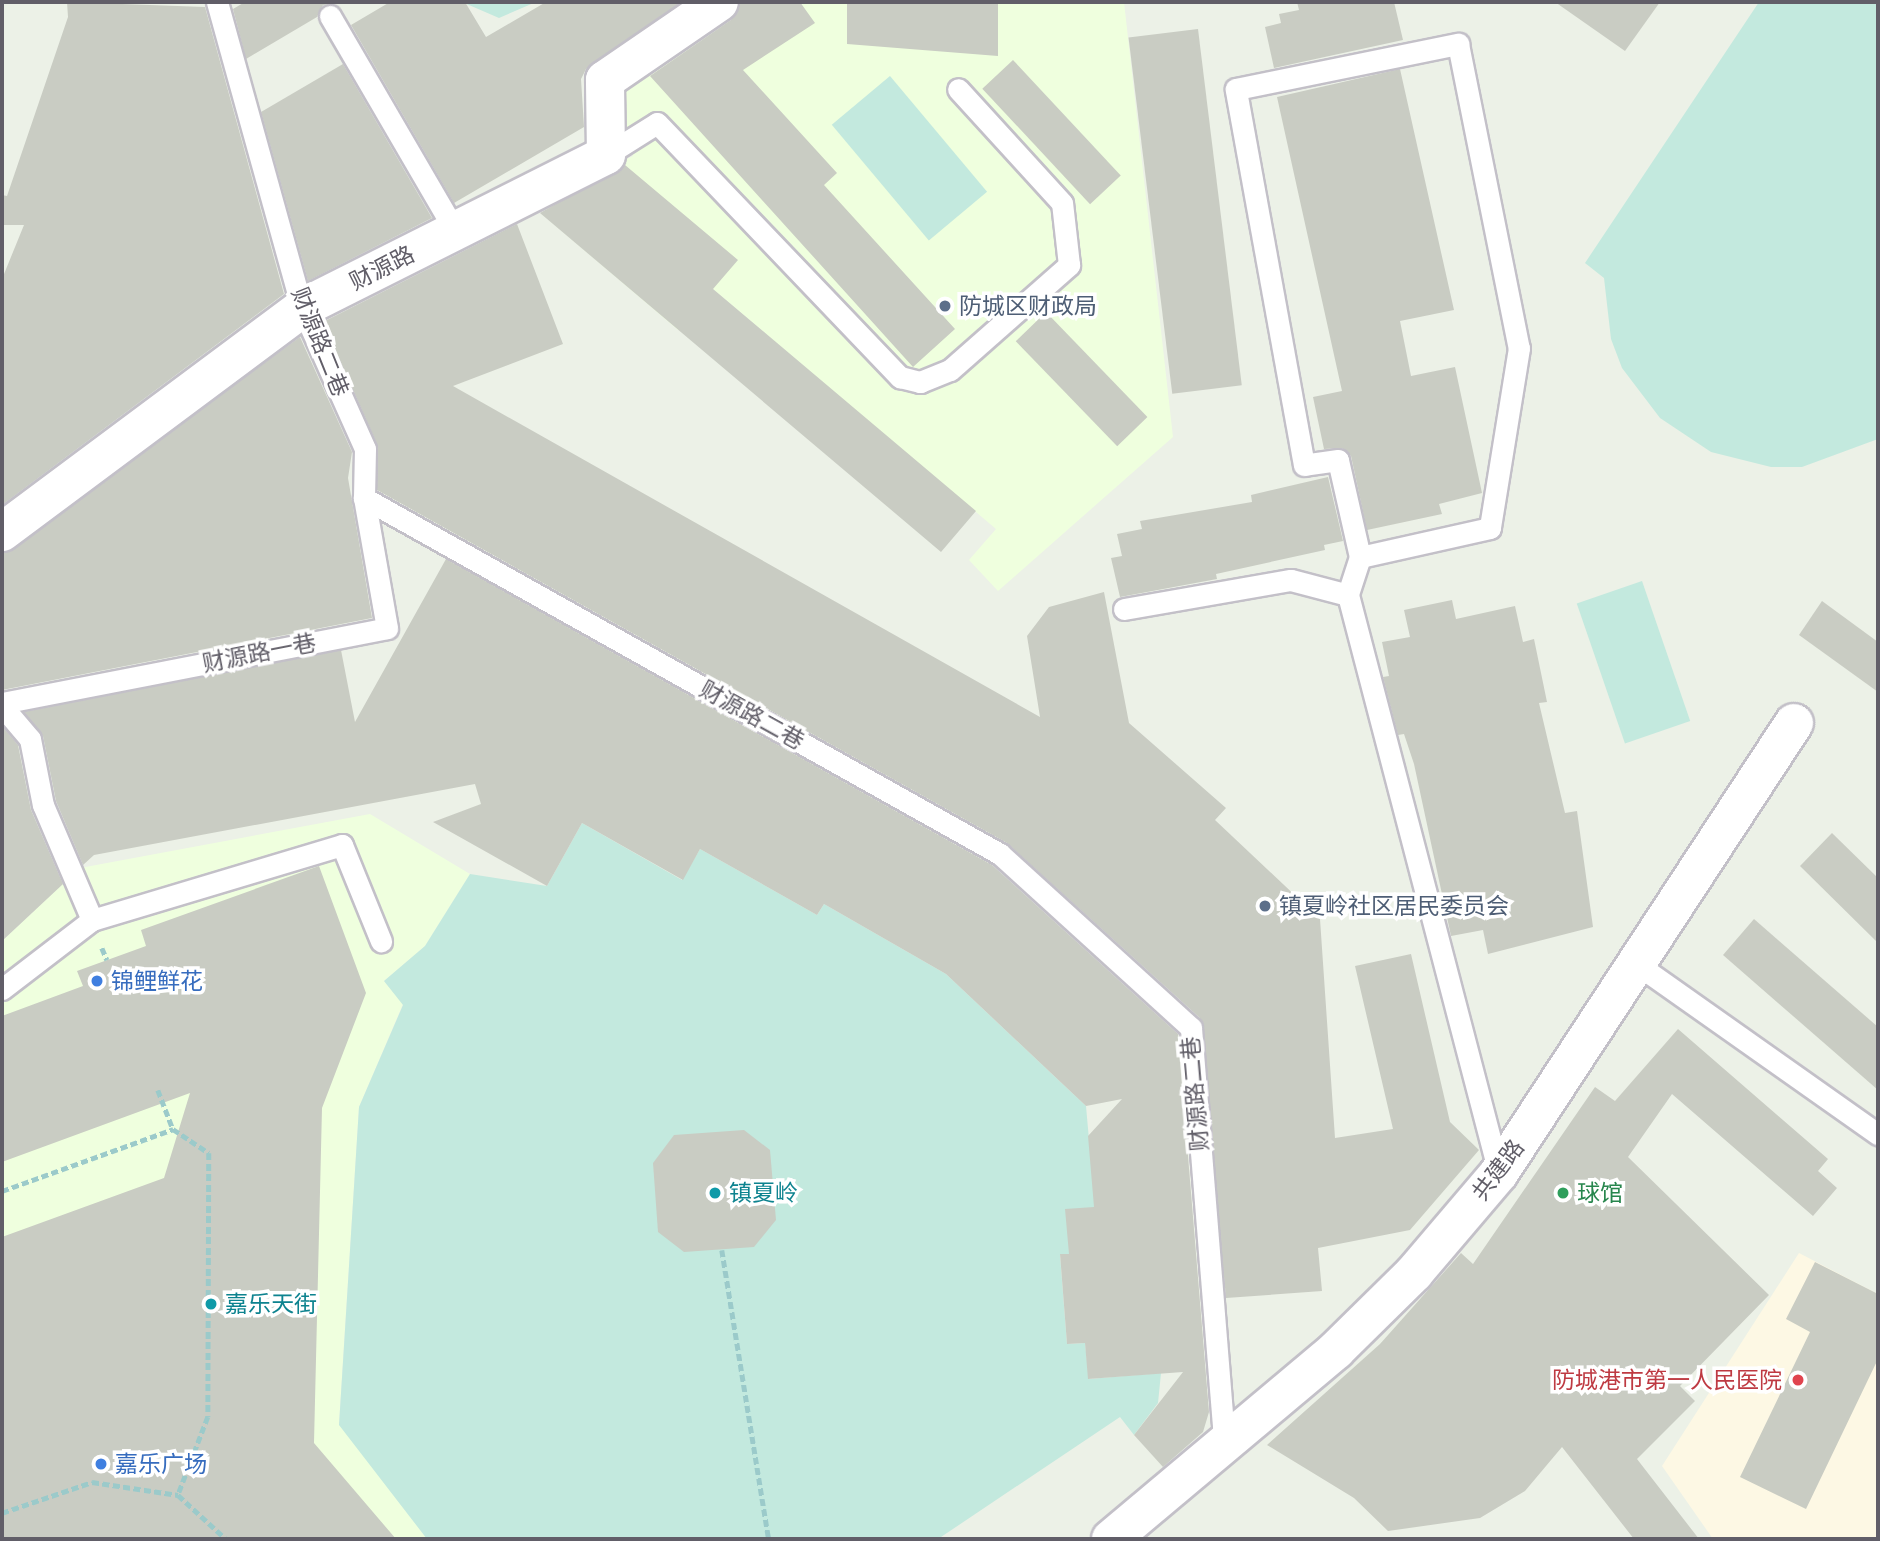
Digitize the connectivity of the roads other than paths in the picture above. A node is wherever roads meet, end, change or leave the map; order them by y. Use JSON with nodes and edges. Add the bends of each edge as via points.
{"nodes":[{"id":1,"x":217,"y":2,"type":"edge"},
{"id":2,"x":719,"y":2,"type":"edge"},
{"id":3,"x":330,"y":16,"type":"dead end"},
{"id":4,"x":958,"y":89,"type":"dead end"},
{"id":5,"x":606,"y":155,"type":"junction"},
{"id":6,"x":456,"y":231,"type":"junction"},
{"id":7,"x":302,"y":308,"type":"junction"},
{"id":8,"x":364,"y":498,"type":"junction"},
{"id":9,"x":2,"y":531,"type":"edge"},
{"id":10,"x":1360,"y":557,"type":"junction"},
{"id":11,"x":1348,"y":595,"type":"junction"},
{"id":12,"x":1124,"y":608,"type":"dead end"},
{"id":13,"x":2,"y":705,"type":"edge"},
{"id":14,"x":1794,"y":723,"type":"dead end"},
{"id":15,"x":92,"y":920,"type":"junction"},
{"id":16,"x":382,"y":941,"type":"dead end"},
{"id":17,"x":1637,"y":965,"type":"junction"},
{"id":18,"x":2,"y":989,"type":"edge"},
{"id":19,"x":1878,"y":1134,"type":"edge"},
{"id":20,"x":1499,"y":1172,"type":"junction"},
{"id":21,"x":1225,"y":1449,"type":"junction"},
{"id":22,"x":1111,"y":1539,"type":"edge"}],
"edges":[{"from":1,"to":7,"type":"lane","name":"财源路二巷"},
{"from":2,"to":5,"type":"street","via":[[606,80]]},
{"from":3,"to":6,"type":"lane"},
{"from":4,"to":5,"type":"lane","via":[[1062,203],[1069,265],[950,370],[920,382],[900,377],[657,123]]},
{"from":5,"to":6,"type":"street","name":"财源路"},
{"from":6,"to":7,"type":"street","name":"财源路"},
{"from":7,"to":8,"type":"lane","name":"财源路二巷","via":[[365,449]]},
{"from":7,"to":9,"type":"street","name":"财源路"},
{"from":8,"to":13,"type":"lane","name":"财源路一巷","via":[[387,628]]},
{"from":8,"to":21,"type":"lane","name":"财源路二巷","via":[[1000,854],[1191,1028]]},
{"from":10,"to":10,"type":"lane","via":[[1490,528],[1519,348],[1458,44],[1236,89],[1304,465],[1338,460]]},
{"from":10,"to":11,"type":"lane"},
{"from":11,"to":12,"type":"lane","via":[[1291,580]]},
{"from":11,"to":20,"type":"lane"},
{"from":13,"to":15,"type":"lane","name":"财源路一巷","via":[[30,739],[43,805]]},
{"from":14,"to":17,"type":"street","name":"共建路"},
{"from":15,"to":16,"type":"lane","via":[[342,845]]},
{"from":15,"to":18,"type":"lane"},
{"from":17,"to":19,"type":"lane"},
{"from":17,"to":20,"type":"street","name":"共建路"},
{"from":20,"to":21,"type":"street","name":"共建路","via":[[1414,1273]]},
{"from":21,"to":22,"type":"street","name":"共建路"}]}
